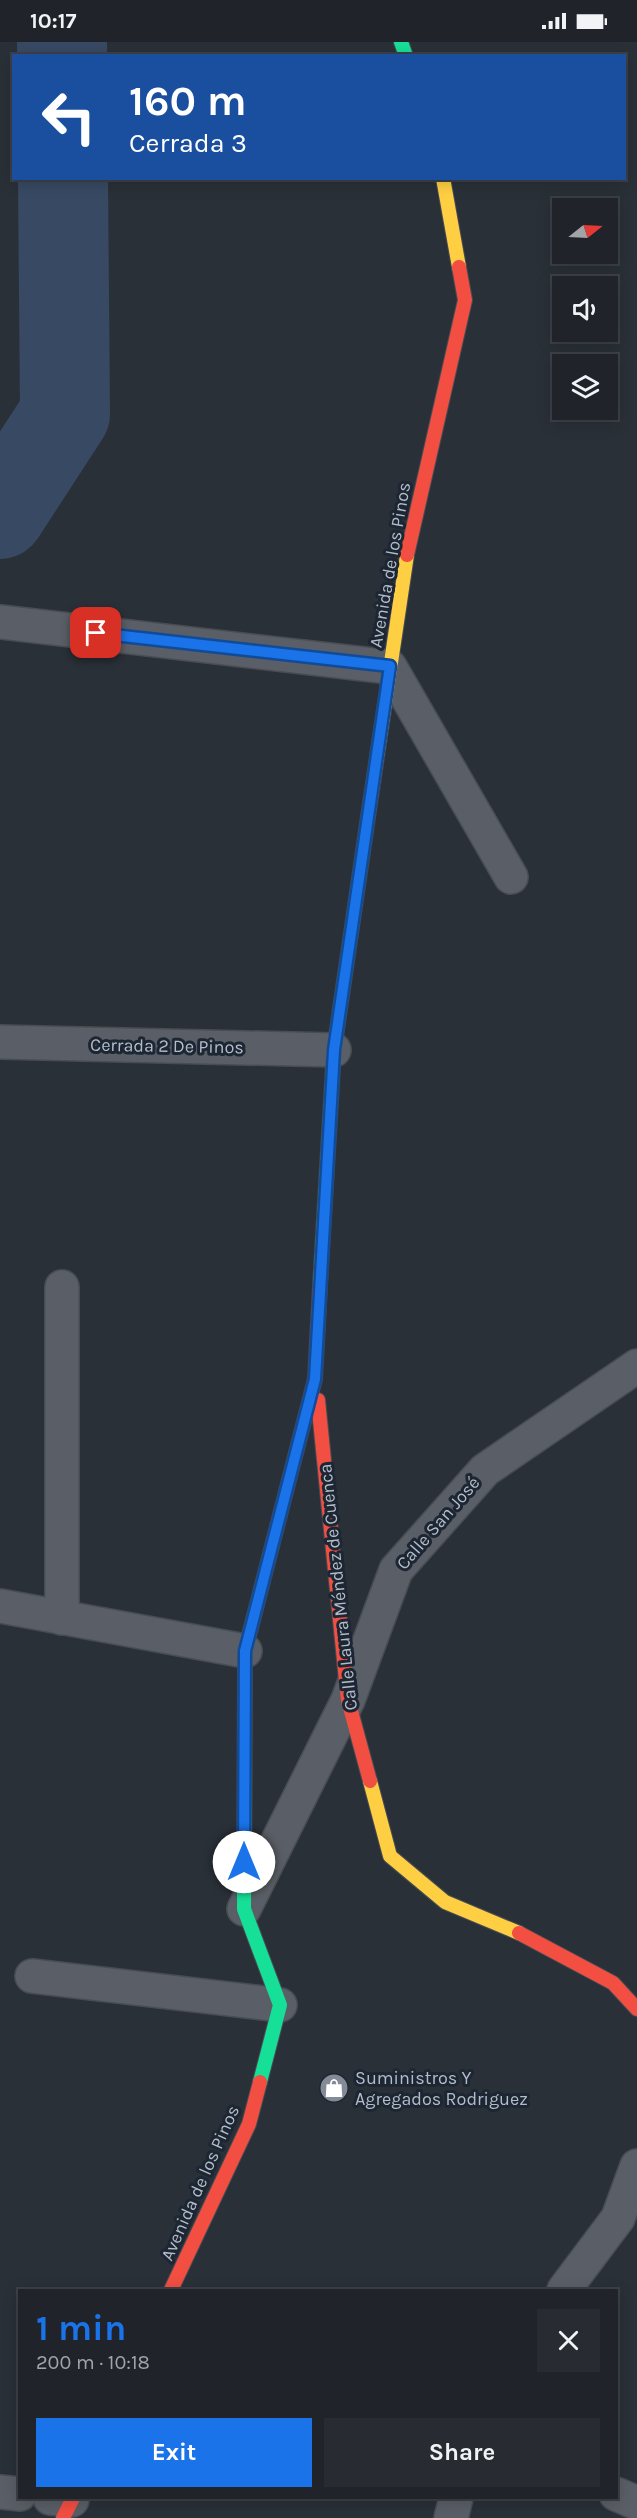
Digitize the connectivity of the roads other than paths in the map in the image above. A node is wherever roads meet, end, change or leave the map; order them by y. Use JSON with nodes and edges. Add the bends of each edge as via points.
{"nodes":[{"id":1,"x":443,"y":180,"type":"edge"},
{"id":2,"x":0,"y":622,"type":"edge"},
{"id":3,"x":390,"y":666,"type":"junction"},
{"id":4,"x":511,"y":877,"type":"dead end"},
{"id":5,"x":0,"y":1042,"type":"edge"},
{"id":6,"x":334,"y":1050,"type":"junction"},
{"id":7,"x":62,"y":1287,"type":"dead end"},
{"id":8,"x":637,"y":1366,"type":"edge"},
{"id":9,"x":315,"y":1379,"type":"junction"},
{"id":10,"x":0,"y":1606,"type":"edge"},
{"id":11,"x":62,"y":1618,"type":"junction"},
{"id":12,"x":245,"y":1651,"type":"junction"},
{"id":13,"x":348,"y":1700,"type":"junction"},
{"id":14,"x":244,"y":1909,"type":"junction"},
{"id":15,"x":32,"y":1976,"type":"dead end"},
{"id":16,"x":280,"y":2005,"type":"junction"},
{"id":17,"x":637,"y":2009,"type":"edge"},
{"id":18,"x":637,"y":2166,"type":"edge"},
{"id":19,"x":171,"y":2289,"type":"edge"},
{"id":20,"x":565,"y":2289,"type":"edge"},
{"id":21,"x":0,"y":2492,"type":"edge"},
{"id":22,"x":18,"y":2494,"type":"edge"},
{"id":23,"x":618,"y":2495,"type":"edge"},
{"id":24,"x":456,"y":2499,"type":"edge"},
{"id":25,"x":637,"y":2503,"type":"edge"},
{"id":26,"x":451,"y":2518,"type":"edge"}],
"edges":[{"from":1,"to":3,"type":"street","name":"Avenida de los Pinos","via":[[465,300],[410,533]]},
{"from":2,"to":3,"type":"street"},
{"from":3,"to":4,"type":"street"},
{"from":3,"to":6,"type":"street","name":"Avenida de los Pinos"},
{"from":5,"to":6,"type":"street","name":"Cerrada 2 De Pinos"},
{"from":6,"to":9,"type":"street","name":"Avenida de los Pinos"},
{"from":7,"to":11,"type":"street"},
{"from":8,"to":13,"type":"street","name":"Calle San José","via":[[484,1470],[396,1570]]},
{"from":9,"to":12,"type":"street","name":"Avenida de los Pinos"},
{"from":9,"to":13,"type":"street","name":"Calle Laura Méndez de Cuenca"},
{"from":10,"to":11,"type":"street"},
{"from":11,"to":12,"type":"street"},
{"from":12,"to":14,"type":"street","name":"Avenida de los Pinos"},
{"from":13,"to":14,"type":"street","name":"Calle San José"},
{"from":13,"to":17,"type":"street","name":"Calle Laura Méndez de Cuenca","via":[[390,1856],[445,1902],[537,1941],[613,1983]]},
{"from":14,"to":16,"type":"street","name":"Avenida de los Pinos"},
{"from":15,"to":16,"type":"street"},
{"from":16,"to":19,"type":"street","name":"Avenida de los Pinos","via":[[249,2124]]},
{"from":18,"to":20,"type":"street","via":[[618,2218]]},
{"from":21,"to":22,"type":"street"},
{"from":23,"to":25,"type":"street"},
{"from":24,"to":26,"type":"street"}]}
